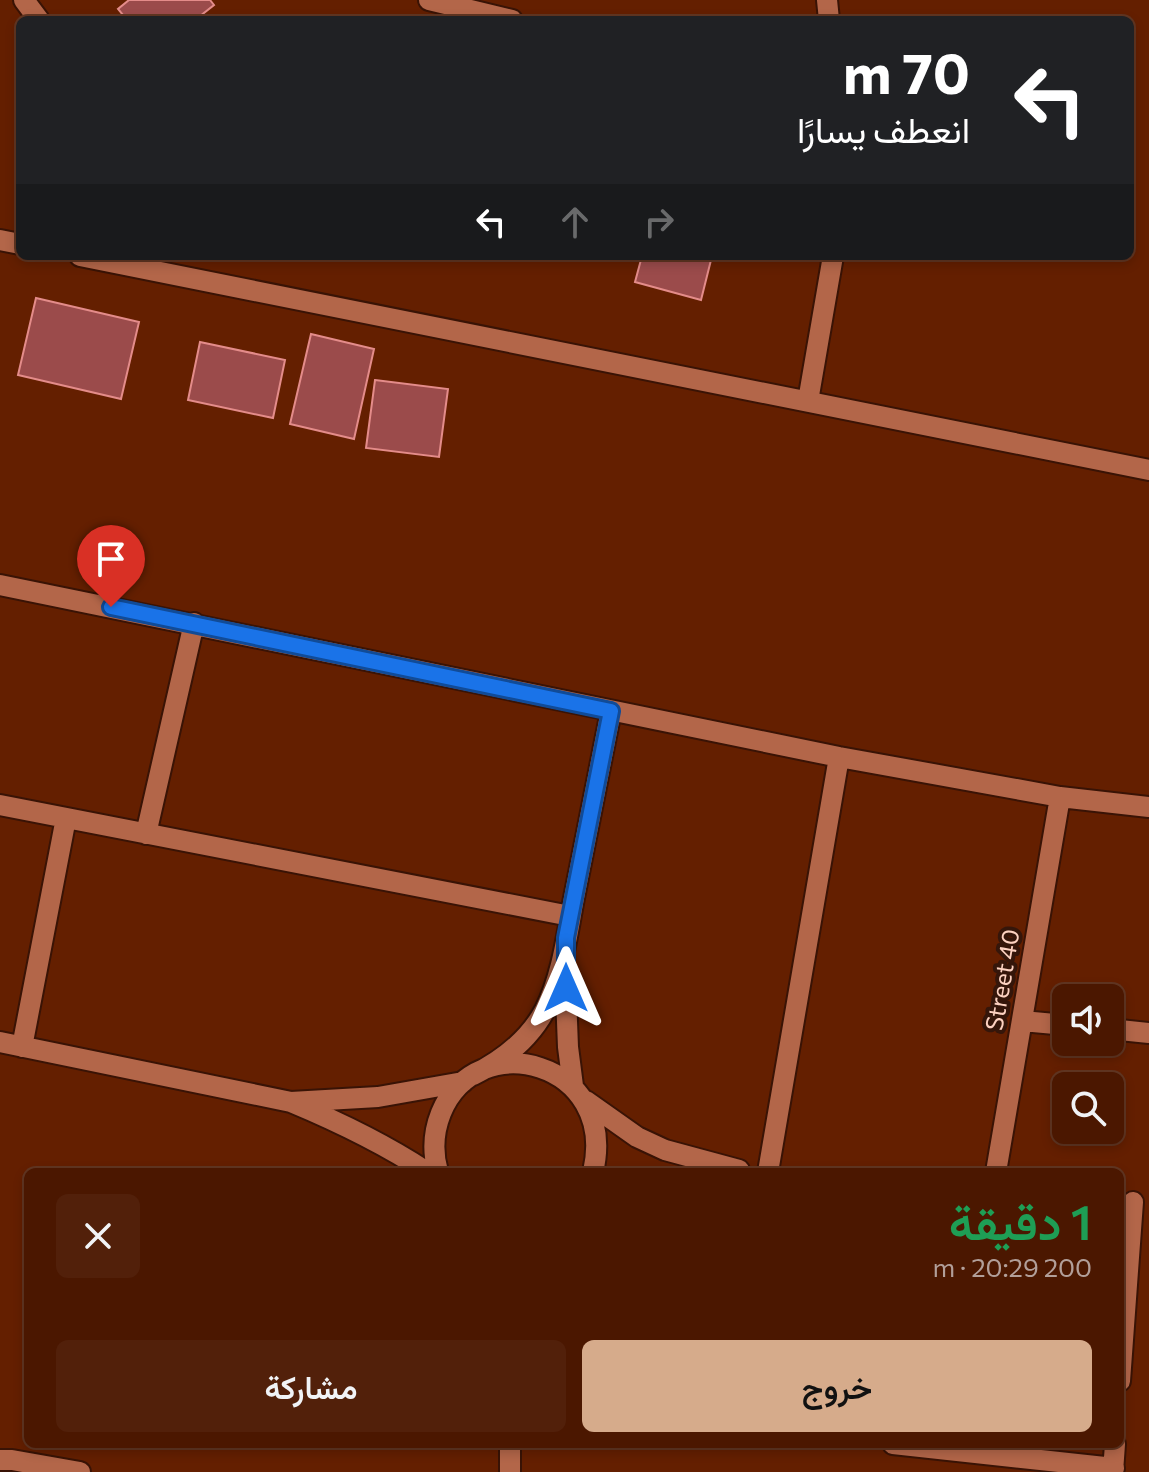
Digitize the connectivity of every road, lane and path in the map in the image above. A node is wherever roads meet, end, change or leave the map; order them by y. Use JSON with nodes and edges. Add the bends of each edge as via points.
{"nodes":[{"id":1,"x":429,"y":0,"type":"edge"},
{"id":2,"x":495,"y":16,"type":"edge"},
{"id":3,"x":104,"y":260,"type":"edge"},
{"id":4,"x":832,"y":260,"type":"edge"},
{"id":5,"x":808,"y":401,"type":"junction"},
{"id":6,"x":1149,"y":470,"type":"edge"},
{"id":7,"x":0,"y":585,"type":"edge"},
{"id":8,"x":194,"y":623,"type":"junction"},
{"id":9,"x":611,"y":711,"type":"junction"},
{"id":10,"x":839,"y":757,"type":"junction"},
{"id":11,"x":1060,"y":797,"type":"junction"},
{"id":12,"x":0,"y":805,"type":"edge"},
{"id":13,"x":1149,"y":807,"type":"edge"},
{"id":14,"x":66,"y":818,"type":"junction"},
{"id":15,"x":146,"y":834,"type":"junction"},
{"id":16,"x":570,"y":916,"type":"junction"},
{"id":17,"x":566,"y":938,"type":"junction"},
{"id":18,"x":1022,"y":1021,"type":"junction"},
{"id":19,"x":1052,"y":1024,"type":"edge"},
{"id":20,"x":1124,"y":1030,"type":"edge"},
{"id":21,"x":1149,"y":1033,"type":"edge"},
{"id":22,"x":0,"y":1042,"type":"edge"},
{"id":23,"x":22,"y":1047,"type":"junction"},
{"id":24,"x":468,"y":1078,"type":"junction"},
{"id":25,"x":578,"y":1093,"type":"junction"},
{"id":26,"x":291,"y":1102,"type":"junction"},
{"id":27,"x":421,"y":1168,"type":"edge"},
{"id":28,"x":437,"y":1168,"type":"edge"},
{"id":29,"x":594,"y":1168,"type":"edge"},
{"id":30,"x":730,"y":1168,"type":"edge"},
{"id":31,"x":769,"y":1168,"type":"edge"},
{"id":32,"x":997,"y":1168,"type":"edge"},
{"id":33,"x":1134,"y":1202,"type":"edge"},
{"id":34,"x":1124,"y":1330,"type":"edge"},
{"id":35,"x":510,"y":1448,"type":"edge"},
{"id":36,"x":927,"y":1448,"type":"edge"},
{"id":37,"x":1115,"y":1448,"type":"edge"},
{"id":38,"x":0,"y":1460,"type":"edge"},
{"id":39,"x":1114,"y":1470,"type":"edge"},
{"id":40,"x":80,"y":1472,"type":"edge"},
{"id":41,"x":510,"y":1472,"type":"edge"}],
"edges":[{"from":1,"to":2,"type":"street"},
{"from":3,"to":5,"type":"street"},
{"from":4,"to":5,"type":"street"},
{"from":5,"to":6,"type":"street"},
{"from":7,"to":8,"type":"street"},
{"from":8,"to":9,"type":"street"},
{"from":8,"to":15,"type":"street"},
{"from":9,"to":10,"type":"street"},
{"from":9,"to":16,"type":"street"},
{"from":10,"to":11,"type":"street"},
{"from":10,"to":31,"type":"street"},
{"from":11,"to":13,"type":"street"},
{"from":11,"to":18,"type":"street","name":"Street 40"},
{"from":12,"to":14,"type":"street"},
{"from":14,"to":15,"type":"street"},
{"from":14,"to":23,"type":"street"},
{"from":15,"to":16,"type":"street"},
{"from":16,"to":17,"type":"street"},
{"from":17,"to":24,"type":"street","via":[[544,1011],[514,1049]]},
{"from":17,"to":25,"type":"street","via":[[566,1008]]},
{"from":18,"to":19,"type":"street"},
{"from":18,"to":32,"type":"street","name":"Street 40"},
{"from":20,"to":21,"type":"street"},
{"from":22,"to":23,"type":"street"},
{"from":23,"to":26,"type":"street"},
{"from":24,"to":25,"type":"street","via":[[493,1066],[525,1064],[555,1073]]},
{"from":24,"to":26,"type":"street","via":[[378,1097]]},
{"from":24,"to":28,"type":"street","via":[[445,1102],[435,1128]]},
{"from":25,"to":29,"type":"street","via":[[595,1124]]},
{"from":25,"to":30,"type":"street","via":[[637,1137]]},
{"from":26,"to":27,"type":"street","via":[[353,1127]]},
{"from":33,"to":34,"type":"street"},
{"from":35,"to":41,"type":"street"},
{"from":36,"to":39,"type":"street"},
{"from":37,"to":39,"type":"street"},
{"from":38,"to":40,"type":"street"}]}
